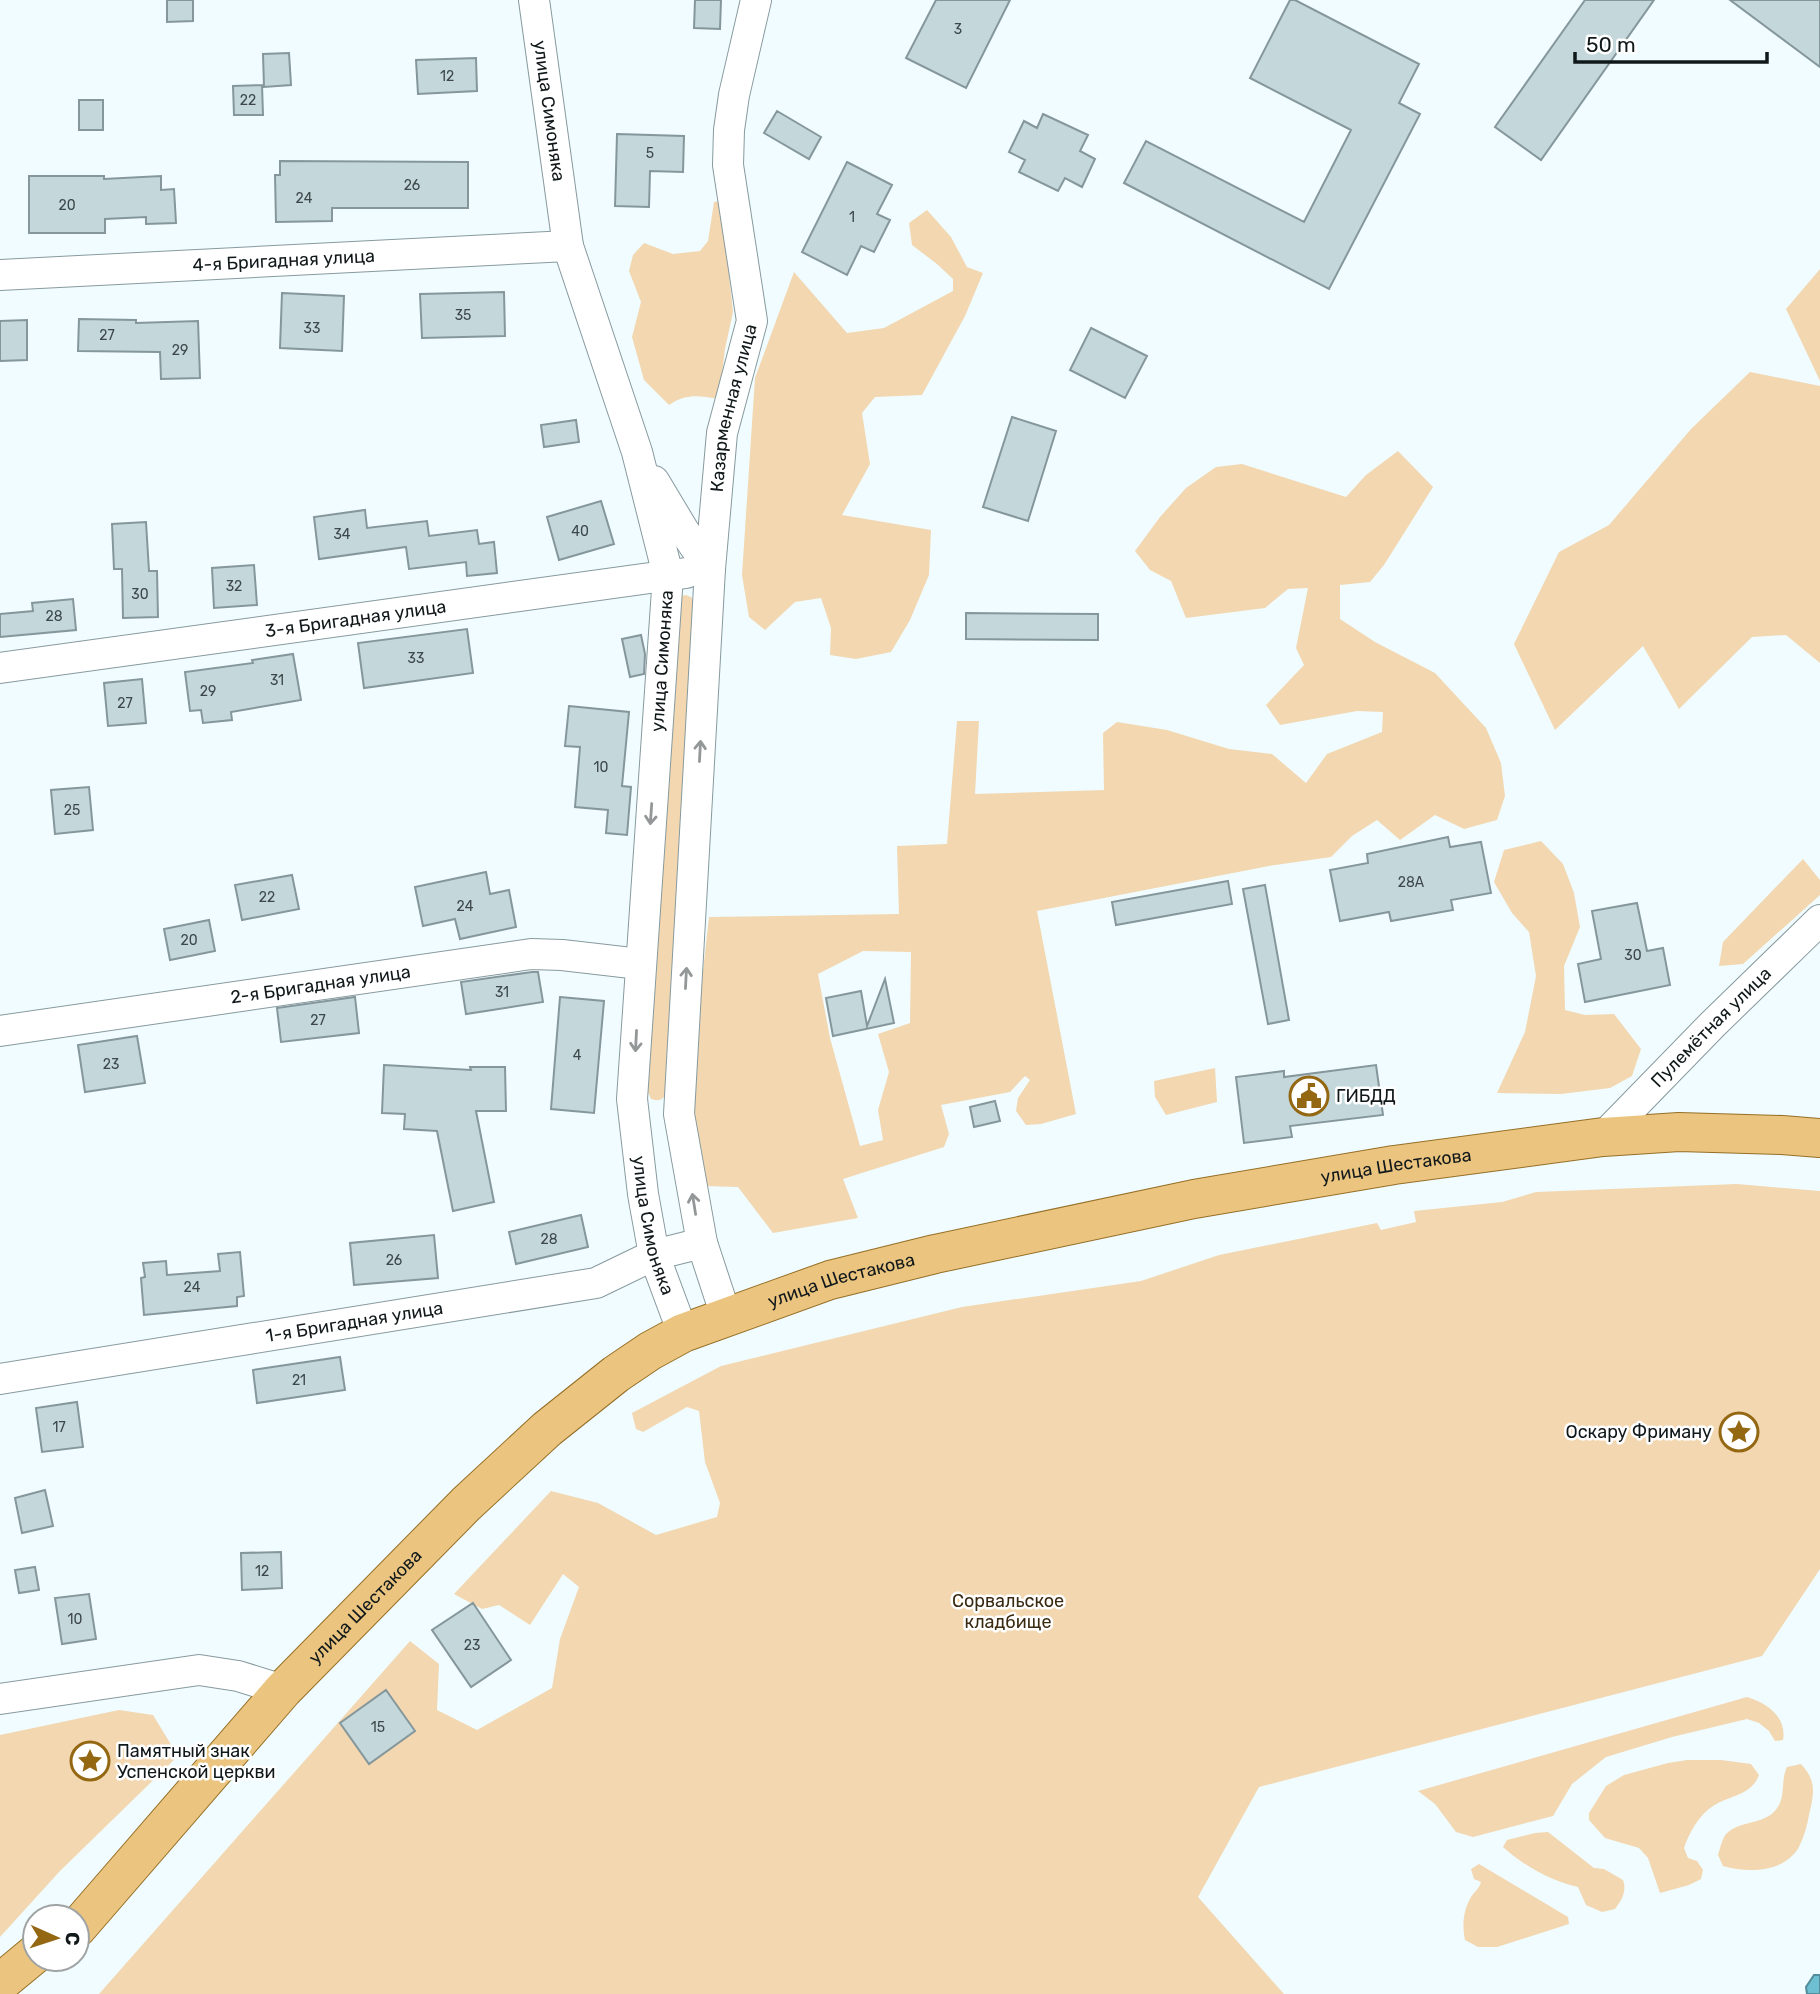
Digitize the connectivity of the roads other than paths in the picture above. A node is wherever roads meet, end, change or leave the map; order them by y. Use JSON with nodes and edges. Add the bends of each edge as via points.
{"nodes":[{"id":1,"x":534,"y":0,"type":"edge"},
{"id":2,"x":756,"y":0,"type":"edge"},
{"id":3,"x":568,"y":246,"type":"junction"},
{"id":4,"x":0,"y":275,"type":"edge"},
{"id":5,"x":636,"y":452,"type":"junction"},
{"id":6,"x":720,"y":455,"type":"junction"},
{"id":7,"x":684,"y":531,"type":"junction"},
{"id":8,"x":710,"y":569,"type":"junction"},
{"id":9,"x":668,"y":575,"type":"junction"},
{"id":10,"x":0,"y":668,"type":"edge"},
{"id":11,"x":1820,"y":920,"type":"edge"},
{"id":12,"x":640,"y":964,"type":"junction"},
{"id":13,"x":0,"y":1031,"type":"edge"},
{"id":14,"x":1603,"y":1137,"type":"junction"},
{"id":15,"x":1820,"y":1139,"type":"edge"},
{"id":16,"x":702,"y":1243,"type":"junction"},
{"id":17,"x":654,"y":1255,"type":"junction"},
{"id":18,"x":726,"y":1316,"type":"junction"},
{"id":19,"x":683,"y":1333,"type":"junction"},
{"id":20,"x":0,"y":1379,"type":"edge"},
{"id":21,"x":283,"y":1690,"type":"junction"},
{"id":22,"x":0,"y":1699,"type":"edge"},
{"id":23,"x":91,"y":1909,"type":"edge"},
{"id":24,"x":21,"y":1966,"type":"edge"},
{"id":25,"x":40,"y":1973,"type":"edge"},
{"id":26,"x":0,"y":1983,"type":"edge"},
{"id":27,"x":23,"y":1994,"type":"edge"}],
"edges":[{"from":1,"to":3,"type":"street","name":"улица Симоняка"},
{"from":2,"to":6,"type":"street","name":"Казарменная улица","via":[[734,95],[728,165],[752,321]]},
{"from":3,"to":4,"type":"street","name":"4-я Бригадная улица"},
{"from":3,"to":5,"type":"street","name":"улица Симоняка"},
{"from":5,"to":7,"type":"street"},
{"from":5,"to":9,"type":"street","name":"улица Симоняка"},
{"from":6,"to":7,"type":"street"},
{"from":6,"to":8,"type":"street","name":"Казарменная улица"},
{"from":7,"to":8,"type":"street"},
{"from":7,"to":9,"type":"street"},
{"from":8,"to":9,"type":"street","name":"3-я Бригадная улица"},
{"from":16,"to":8,"type":"street","one_way":true,"via":[[679,1114]]},
{"from":9,"to":10,"type":"street","name":"3-я Бригадная улица"},
{"from":9,"to":12,"type":"street","name":"улица Симоняка","one_way":true},
{"from":11,"to":14,"type":"street","name":"Пулемётная улица"},
{"from":12,"to":13,"type":"street","name":"2-я Бригадная улица","via":[[531,954]]},
{"from":12,"to":17,"type":"street","name":"улица Симоняка","one_way":true,"via":[[632,1098]]},
{"from":14,"to":15,"type":"main road","name":"улица Шестакова","via":[[1679,1132]]},
{"from":14,"to":18,"type":"main road","name":"улица Шестакова","via":[[1394,1165],[1194,1199],[844,1276]]},
{"from":16,"to":17,"type":"street","name":"1-я Бригадная улица"},
{"from":16,"to":18,"type":"street"},
{"from":17,"to":19,"type":"street","name":"улица Симоняка"},
{"from":17,"to":20,"type":"street","name":"1-я Бригадная улица","via":[[596,1283]]},
{"from":18,"to":19,"type":"main road","name":"улица Шестакова"},
{"from":19,"to":21,"type":"main road","name":"улица Шестакова","via":[[616,1374],[547,1429]]},
{"from":21,"to":22,"type":"street","via":[[199,1670]]},
{"from":21,"to":23,"type":"main road","name":"улица Шестакова"},
{"from":24,"to":26,"type":"main road"},
{"from":25,"to":27,"type":"main road"}]}
